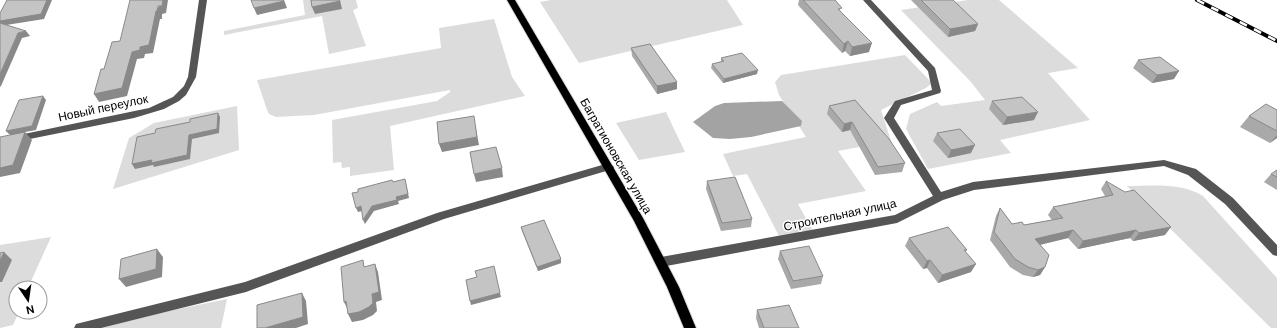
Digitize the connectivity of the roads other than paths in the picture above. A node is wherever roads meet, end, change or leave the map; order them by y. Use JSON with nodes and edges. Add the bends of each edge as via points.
{"nodes":[{"id":1,"x":203,"y":0,"type":"edge"},
{"id":2,"x":511,"y":0,"type":"edge"},
{"id":3,"x":867,"y":0,"type":"edge"},
{"id":4,"x":0,"y":142,"type":"edge"},
{"id":5,"x":609,"y":167,"type":"junction"},
{"id":6,"x":939,"y":197,"type":"junction"},
{"id":7,"x":1277,"y":252,"type":"edge"},
{"id":8,"x":661,"y":262,"type":"junction"},
{"id":9,"x":80,"y":328,"type":"edge"},
{"id":10,"x":690,"y":328,"type":"edge"}],
"edges":[{"from":1,"to":4,"type":"street","name":"Новый переулок","via":[[192,77],[181,96],[171,103],[134,115]]},
{"from":2,"to":5,"type":"main road","name":"Багратионовская улица"},
{"from":3,"to":6,"type":"street","via":[[932,70],[937,92],[898,103],[888,118]]},
{"from":5,"to":8,"type":"main road","name":"Багратионовская улица"},
{"from":5,"to":9,"type":"street","via":[[441,216],[246,286]]},
{"from":6,"to":7,"type":"street","name":"Строительная улица","via":[[973,186],[1164,164],[1192,172],[1229,201]]},
{"from":6,"to":8,"type":"street","name":"Строительная улица","via":[[897,219]]},
{"from":8,"to":10,"type":"main road","name":"Багратионовская улица"}]}
